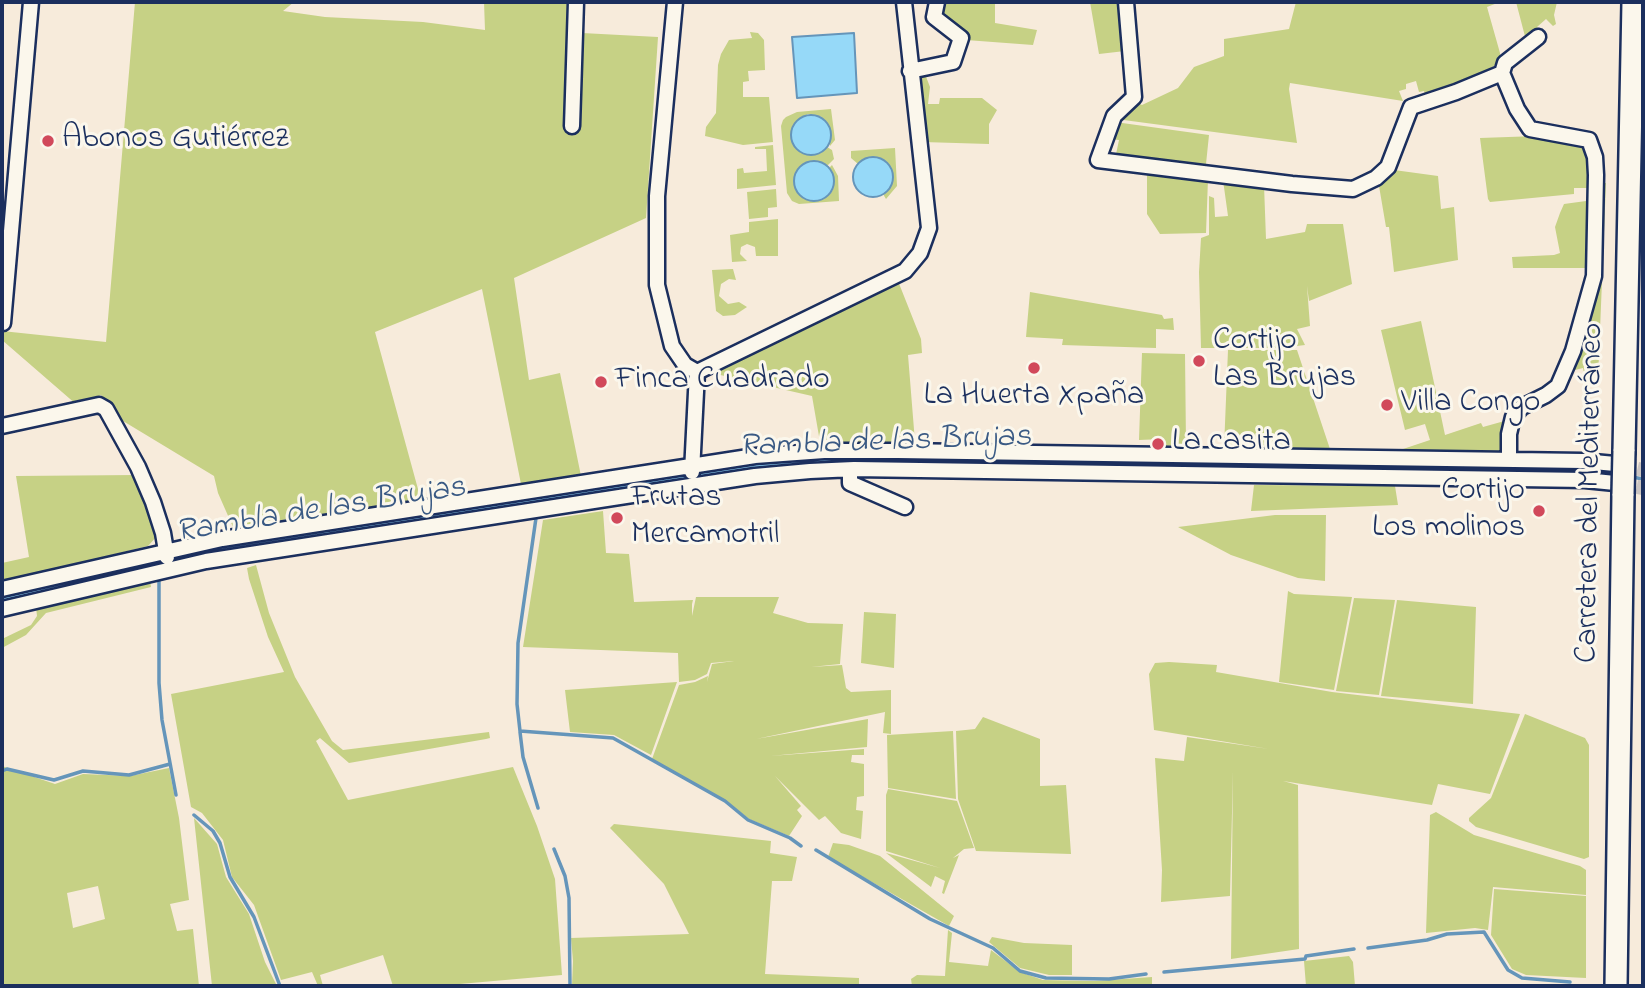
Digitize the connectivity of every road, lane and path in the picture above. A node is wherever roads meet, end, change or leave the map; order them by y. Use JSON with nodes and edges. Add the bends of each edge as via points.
{"nodes":[{"id":1,"x":31,"y":2,"type":"edge"},
{"id":2,"x":576,"y":2,"type":"edge"},
{"id":3,"x":676,"y":2,"type":"edge"},
{"id":4,"x":904,"y":2,"type":"edge"},
{"id":5,"x":937,"y":2,"type":"edge"},
{"id":6,"x":1126,"y":2,"type":"edge"},
{"id":7,"x":1633,"y":2,"type":"edge"},
{"id":8,"x":1538,"y":37,"type":"dead end"},
{"id":9,"x":910,"y":71,"type":"junction"},
{"id":10,"x":1503,"y":73,"type":"junction"},
{"id":11,"x":572,"y":126,"type":"dead end"},
{"id":12,"x":3,"y":323,"type":"edge"},
{"id":13,"x":697,"y":372,"type":"junction"},
{"id":14,"x":2,"y":426,"type":"edge"},
{"id":15,"x":1620,"y":458,"type":"junction"},
{"id":16,"x":1509,"y":460,"type":"junction"},
{"id":17,"x":850,"y":470,"type":"junction"},
{"id":18,"x":693,"y":475,"type":"junction"},
{"id":19,"x":1619,"y":488,"type":"junction"},
{"id":20,"x":905,"y":507,"type":"dead end"},
{"id":21,"x":167,"y":559,"type":"junction"},
{"id":22,"x":2,"y":589,"type":"edge"},
{"id":23,"x":2,"y":609,"type":"edge"},
{"id":24,"x":1618,"y":982,"type":"edge"}],
"edges":[{"from":1,"to":12,"type":"street"},
{"from":2,"to":11,"type":"street"},
{"from":3,"to":13,"type":"street","via":[[657,195],[657,285],[671,346],[685,365]]},
{"from":4,"to":9,"type":"street"},
{"from":5,"to":9,"type":"street","via":[[934,17],[961,38],[953,62]]},
{"from":6,"to":10,"type":"street","via":[[1134,97],[1114,116],[1098,160],[1353,189],[1388,167],[1411,107]]},
{"from":7,"to":15,"type":"highway","name":"Carretera del Mediterráneo"},
{"from":8,"to":10,"type":"street","via":[[1505,63]]},
{"from":9,"to":13,"type":"street","via":[[929,229],[920,253],[905,271]]},
{"from":10,"to":16,"type":"street","via":[[1530,129],[1589,140],[1596,175],[1594,276],[1573,351],[1558,386],[1513,417]]},
{"from":13,"to":18,"type":"street"},
{"from":14,"to":21,"type":"street","via":[[99,405],[106,409],[153,502]]},
{"from":15,"to":16,"type":"street"},
{"from":15,"to":19,"type":"highway","name":"Carretera del Mediterráneo","bridge":true},
{"from":16,"to":18,"type":"street","via":[[898,450],[796,453]]},
{"from":17,"to":18,"type":"street"},
{"from":17,"to":19,"type":"street","via":[[1560,480]]},
{"from":17,"to":20,"type":"street","via":[[849,483]]},
{"from":18,"to":21,"type":"street","via":[[222,539]]},
{"from":19,"to":24,"type":"highway","name":"Carretera del Mediterráneo"},
{"from":21,"to":22,"type":"street"},
{"from":21,"to":23,"type":"street"}]}
